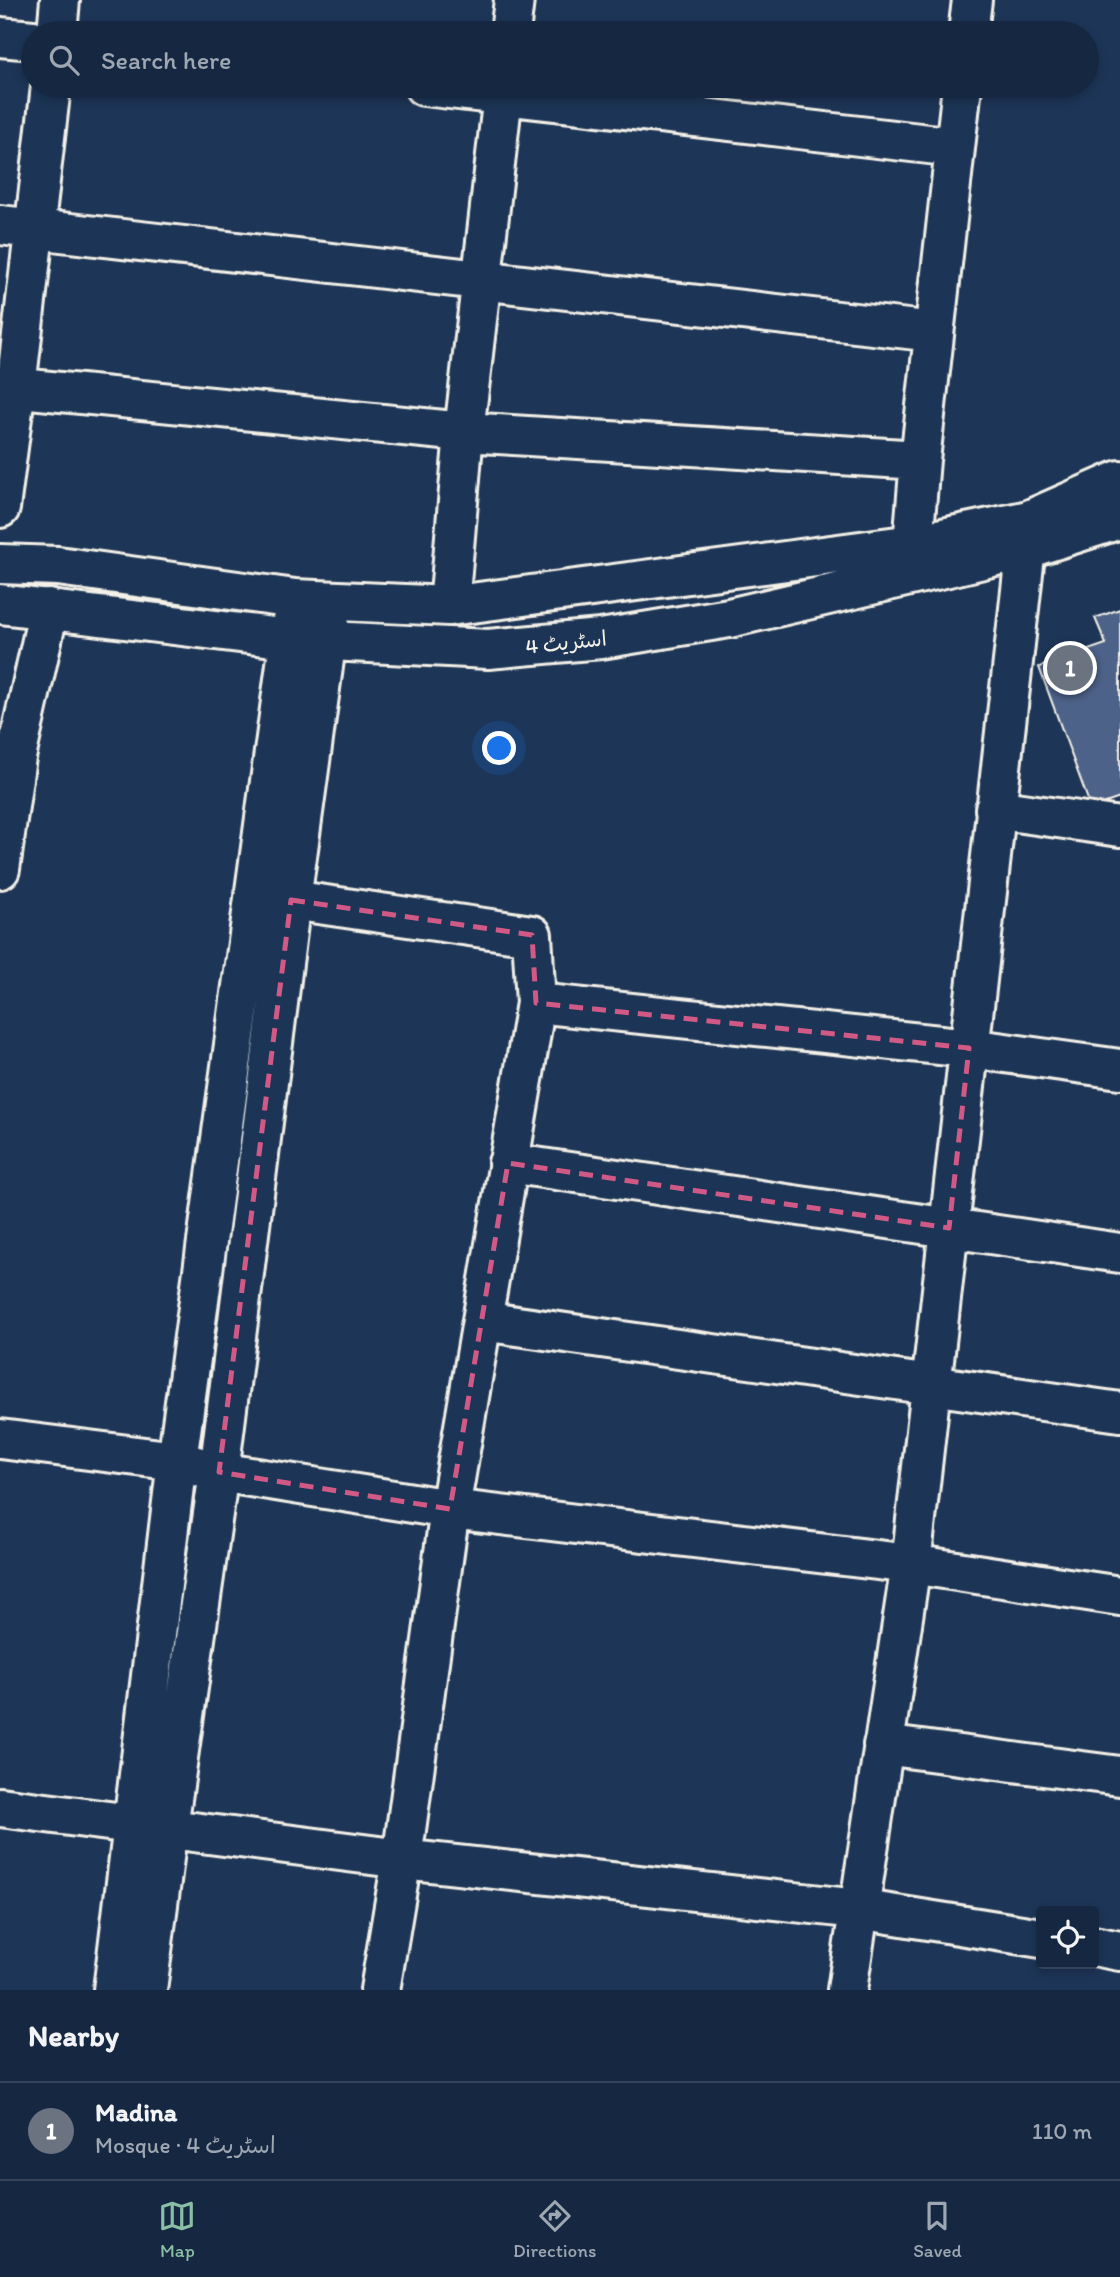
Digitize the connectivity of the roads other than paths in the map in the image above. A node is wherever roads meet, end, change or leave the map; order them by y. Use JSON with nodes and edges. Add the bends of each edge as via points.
{"nodes":[{"id":1,"x":60,"y":0,"type":"edge"},
{"id":2,"x":514,"y":0,"type":"edge"},
{"id":3,"x":58,"y":21,"type":"edge"},
{"id":4,"x":511,"y":21,"type":"edge"},
{"id":5,"x":0,"y":37,"type":"edge"},
{"id":6,"x":21,"y":39,"type":"edge"},
{"id":7,"x":48,"y":98,"type":"edge"},
{"id":8,"x":502,"y":98,"type":"edge"},
{"id":9,"x":566,"y":98,"type":"edge"},
{"id":10,"x":961,"y":98,"type":"edge"},
{"id":11,"x":955,"y":147,"type":"junction"},
{"id":12,"x":17,"y":227,"type":"edge"},
{"id":13,"x":482,"y":280,"type":"junction"},
{"id":14,"x":934,"y":332,"type":"junction"},
{"id":15,"x":8,"y":387,"type":"edge"},
{"id":16,"x":464,"y":432,"type":"junction"},
{"id":17,"x":920,"y":460,"type":"junction"},
{"id":18,"x":1120,"y":480,"type":"edge"},
{"id":19,"x":0,"y":508,"type":"edge"},
{"id":20,"x":1120,"y":519,"type":"edge"},
{"id":21,"x":1027,"y":534,"type":"junction"},
{"id":22,"x":913,"y":544,"type":"junction"},
{"id":23,"x":0,"y":564,"type":"edge"},
{"id":24,"x":314,"y":600,"type":"junction"},
{"id":25,"x":0,"y":604,"type":"edge"},
{"id":26,"x":449,"y":606,"type":"junction"},
{"id":27,"x":49,"y":609,"type":"junction"},
{"id":28,"x":290,"y":639,"type":"junction"},
{"id":29,"x":328,"y":640,"type":"junction"},
{"id":30,"x":8,"y":756,"type":"edge"},
{"id":31,"x":995,"y":809,"type":"junction"},
{"id":32,"x":1120,"y":827,"type":"edge"},
{"id":33,"x":0,"y":869,"type":"edge"},
{"id":34,"x":291,"y":900,"type":"junction"},
{"id":35,"x":536,"y":1003,"type":"junction"},
{"id":36,"x":969,"y":1048,"type":"junction"},
{"id":37,"x":1120,"y":1069,"type":"edge"},
{"id":38,"x":508,"y":1163,"type":"junction"},
{"id":39,"x":949,"y":1228,"type":"junction"},
{"id":40,"x":1120,"y":1253,"type":"edge"},
{"id":41,"x":482,"y":1321,"type":"junction"},
{"id":42,"x":932,"y":1385,"type":"junction"},
{"id":43,"x":1120,"y":1412,"type":"edge"},
{"id":44,"x":0,"y":1439,"type":"edge"},
{"id":45,"x":177,"y":1461,"type":"junction"},
{"id":46,"x":219,"y":1472,"type":"junction"},
{"id":47,"x":450,"y":1509,"type":"junction"},
{"id":48,"x":911,"y":1564,"type":"junction"},
{"id":49,"x":1120,"y":1595,"type":"edge"},
{"id":50,"x":883,"y":1745,"type":"junction"},
{"id":51,"x":1120,"y":1776,"type":"edge"},
{"id":52,"x":0,"y":1807,"type":"edge"},
{"id":53,"x":150,"y":1825,"type":"junction"},
{"id":54,"x":402,"y":1859,"type":"junction"},
{"id":55,"x":858,"y":1909,"type":"junction"},
{"id":56,"x":1036,"y":1937,"type":"edge"},
{"id":57,"x":1099,"y":1948,"type":"edge"},
{"id":58,"x":1120,"y":1951,"type":"edge"},
{"id":59,"x":113,"y":1990,"type":"edge"},
{"id":60,"x":148,"y":1990,"type":"edge"},
{"id":61,"x":380,"y":1990,"type":"edge"},
{"id":62,"x":847,"y":1990,"type":"edge"}],
"edges":[{"from":1,"to":3,"type":"street"},
{"from":2,"to":4,"type":"street"},
{"from":5,"to":6,"type":"street"},
{"from":7,"to":12,"type":"street"},
{"from":8,"to":13,"type":"street"},
{"from":9,"to":11,"type":"street"},
{"from":10,"to":11,"type":"street"},
{"from":11,"to":14,"type":"street"},
{"from":12,"to":13,"type":"street"},
{"from":12,"to":15,"type":"street"},
{"from":13,"to":14,"type":"street"},
{"from":13,"to":16,"type":"street"},
{"from":14,"to":17,"type":"street"},
{"from":15,"to":16,"type":"street"},
{"from":15,"to":19,"type":"street"},
{"from":16,"to":17,"type":"street"},
{"from":16,"to":26,"type":"street"},
{"from":17,"to":22,"type":"street"},
{"from":18,"to":21,"type":"street","name":"اسٹریٹ 4"},
{"from":20,"to":21,"type":"street","name":"اسٹریٹ 4"},
{"from":21,"to":22,"type":"street","name":"اسٹریٹ 4"},
{"from":21,"to":29,"type":"street","name":"اسٹریٹ 4","via":[[730,618],[601,639],[488,649]]},
{"from":21,"to":31,"type":"street"},
{"from":22,"to":26,"type":"street","name":"اسٹریٹ 4"},
{"from":23,"to":24,"type":"street","name":"اسٹریٹ 4","via":[[58,566]]},
{"from":24,"to":26,"type":"street","name":"اسٹریٹ 4"},
{"from":24,"to":28,"type":"street"},
{"from":24,"to":29,"type":"street"},
{"from":25,"to":27,"type":"street","name":"اسٹریٹ 4"},
{"from":27,"to":28,"type":"street","name":"اسٹریٹ 4"},
{"from":27,"to":30,"type":"street"},
{"from":28,"to":29,"type":"street","name":"اسٹریٹ 4"},
{"from":28,"to":45,"type":"street"},
{"from":29,"to":34,"type":"street"},
{"from":30,"to":33,"type":"street"},
{"from":31,"to":32,"type":"street"},
{"from":31,"to":36,"type":"street"},
{"from":34,"to":35,"type":"street","via":[[532,935]]},
{"from":34,"to":46,"type":"street"},
{"from":35,"to":36,"type":"street"},
{"from":35,"to":38,"type":"street"},
{"from":36,"to":37,"type":"street"},
{"from":36,"to":39,"type":"street"},
{"from":38,"to":39,"type":"street"},
{"from":38,"to":41,"type":"street"},
{"from":39,"to":40,"type":"street"},
{"from":39,"to":42,"type":"street"},
{"from":41,"to":42,"type":"street"},
{"from":41,"to":47,"type":"street"},
{"from":42,"to":43,"type":"street"},
{"from":42,"to":48,"type":"street"},
{"from":44,"to":45,"type":"street"},
{"from":45,"to":46,"type":"street"},
{"from":45,"to":53,"type":"street"},
{"from":46,"to":47,"type":"street"},
{"from":46,"to":53,"type":"street"},
{"from":47,"to":48,"type":"street"},
{"from":47,"to":54,"type":"street"},
{"from":48,"to":49,"type":"street"},
{"from":48,"to":50,"type":"street"},
{"from":50,"to":51,"type":"street"},
{"from":50,"to":55,"type":"street"},
{"from":52,"to":53,"type":"street"},
{"from":53,"to":54,"type":"street"},
{"from":53,"to":59,"type":"street"},
{"from":53,"to":60,"type":"street"},
{"from":54,"to":55,"type":"street"},
{"from":54,"to":61,"type":"street"},
{"from":55,"to":56,"type":"street"},
{"from":55,"to":62,"type":"street"},
{"from":57,"to":58,"type":"street"}]}
